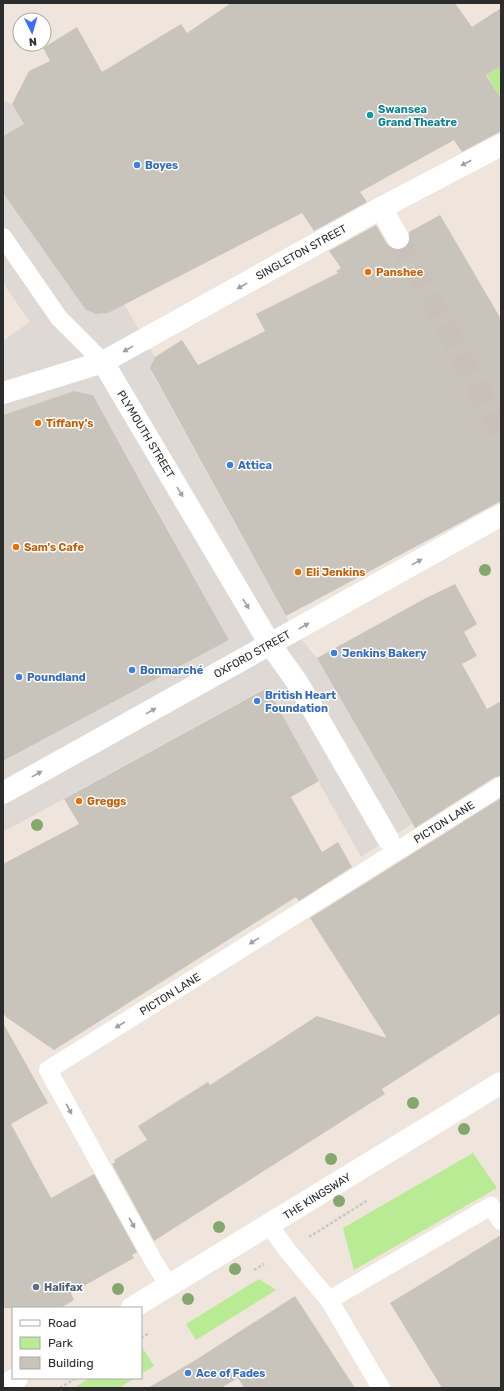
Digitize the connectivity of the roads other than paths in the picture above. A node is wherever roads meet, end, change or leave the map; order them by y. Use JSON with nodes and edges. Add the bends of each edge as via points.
{"nodes":[{"id":1,"x":500,"y":148,"type":"edge"},
{"id":2,"x":381,"y":208,"type":"junction"},
{"id":3,"x":3,"y":237,"type":"edge"},
{"id":4,"x":398,"y":238,"type":"tunnel mouth"},
{"id":5,"x":103,"y":362,"type":"junction"},
{"id":6,"x":3,"y":393,"type":"edge"},
{"id":7,"x":501,"y":515,"type":"edge"},
{"id":8,"x":270,"y":644,"type":"junction"},
{"id":9,"x":501,"y":786,"type":"edge"},
{"id":10,"x":3,"y":793,"type":"edge"},
{"id":11,"x":388,"y":839,"type":"dead end"},
{"id":12,"x":501,"y":1083,"type":"edge"},
{"id":13,"x":501,"y":1221,"type":"edge"},
{"id":14,"x":268,"y":1225,"type":"junction"},
{"id":15,"x":169,"y":1286,"type":"junction"},
{"id":16,"x":329,"y":1300,"type":"junction"},
{"id":17,"x":134,"y":1307,"type":"edge"},
{"id":18,"x":15,"y":1379,"type":"edge"},
{"id":19,"x":3,"y":1387,"type":"edge"},
{"id":20,"x":381,"y":1388,"type":"edge"}],
"edges":[{"from":1,"to":2,"type":"street","name":"SINGLETON STREET","one_way":true},
{"from":2,"to":4,"type":"street"},
{"from":2,"to":5,"type":"street","name":"SINGLETON STREET","one_way":true},
{"from":3,"to":5,"type":"lane","name":"PLYMOUTH STREET","via":[[59,318]]},
{"from":5,"to":6,"type":"street","name":"SINGLETON STREET"},
{"from":5,"to":8,"type":"street","name":"PLYMOUTH STREET","one_way":true},
{"from":8,"to":7,"type":"street","name":"OXFORD STREET","one_way":true},
{"from":10,"to":8,"type":"street","name":"OXFORD STREET","one_way":true},
{"from":8,"to":11,"type":"street","name":"PLYMOUTH STREET","via":[[296,682]]},
{"from":9,"to":15,"type":"lane","name":"PICTON LANE","one_way":true,"via":[[48,1070]]},
{"from":12,"to":14,"type":"street","name":"THE KINGSWAY"},
{"from":13,"to":16,"type":"lane","via":[[491,1206]]},
{"from":14,"to":15,"type":"street","name":"THE KINGSWAY"},
{"from":14,"to":16,"type":"lane"},
{"from":15,"to":17,"type":"street","name":"THE KINGSWAY"},
{"from":16,"to":20,"type":"lane"},
{"from":18,"to":19,"type":"street"}]}
